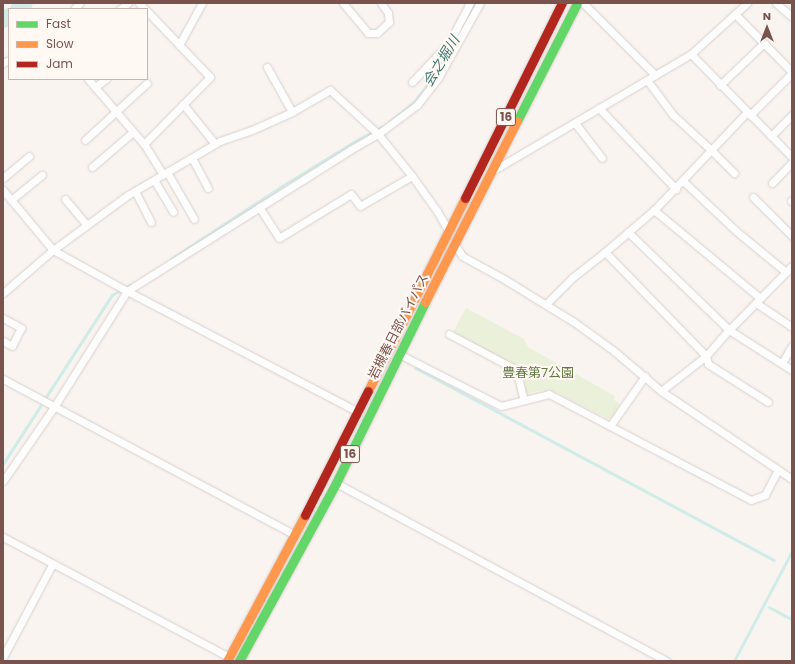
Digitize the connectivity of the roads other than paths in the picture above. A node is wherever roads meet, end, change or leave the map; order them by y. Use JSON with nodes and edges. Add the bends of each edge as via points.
{"nodes":[{"id":1,"x":202,"y":3,"type":"edge"},
{"id":2,"x":343,"y":3,"type":"edge"},
{"id":3,"x":381,"y":3,"type":"edge"},
{"id":4,"x":470,"y":3,"type":"edge"},
{"id":5,"x":480,"y":3,"type":"edge"},
{"id":6,"x":562,"y":3,"type":"edge"},
{"id":7,"x":577,"y":3,"type":"edge"},
{"id":8,"x":583,"y":3,"type":"edge"},
{"id":9,"x":747,"y":3,"type":"edge"},
{"id":10,"x":776,"y":3,"type":"edge"},
{"id":11,"x":148,"y":13,"type":"edge"},
{"id":12,"x":735,"y":14,"type":"junction"},
{"id":13,"x":792,"y":17,"type":"edge"},
{"id":14,"x":764,"y":43,"type":"junction"},
{"id":15,"x":179,"y":45,"type":"junction"},
{"id":16,"x":444,"y":48,"type":"junction"},
{"id":17,"x":452,"y":54,"type":"junction"},
{"id":18,"x":691,"y":54,"type":"junction"},
{"id":19,"x":267,"y":67,"type":"dead end"},
{"id":20,"x":792,"y":73,"type":"edge"},
{"id":21,"x":655,"y":75,"type":"junction"},
{"id":22,"x":89,"y":80,"type":"edge"},
{"id":23,"x":105,"y":80,"type":"edge"},
{"id":24,"x":647,"y":80,"type":"junction"},
{"id":25,"x":412,"y":82,"type":"dead end"},
{"id":26,"x":147,"y":83,"type":"dead end"},
{"id":27,"x":720,"y":84,"type":"junction"},
{"id":28,"x":96,"y":87,"type":"junction"},
{"id":29,"x":183,"y":104,"type":"junction"},
{"id":30,"x":599,"y":108,"type":"junction"},
{"id":31,"x":116,"y":111,"type":"junction"},
{"id":32,"x":292,"y":112,"type":"junction"},
{"id":33,"x":748,"y":114,"type":"junction"},
{"id":34,"x":792,"y":116,"type":"edge"},
{"id":35,"x":575,"y":123,"type":"junction"},
{"id":36,"x":133,"y":132,"type":"junction"},
{"id":37,"x":378,"y":134,"type":"junction"},
{"id":38,"x":771,"y":136,"type":"junction"},
{"id":39,"x":85,"y":140,"type":"dead end"},
{"id":40,"x":144,"y":144,"type":"junction"},
{"id":41,"x":215,"y":144,"type":"junction"},
{"id":42,"x":711,"y":150,"type":"junction"},
{"id":43,"x":29,"y":156,"type":"dead end"},
{"id":44,"x":792,"y":157,"type":"edge"},
{"id":45,"x":192,"y":158,"type":"junction"},
{"id":46,"x":602,"y":158,"type":"dead end"},
{"id":47,"x":792,"y":162,"type":"edge"},
{"id":48,"x":92,"y":167,"type":"dead end"},
{"id":49,"x":492,"y":171,"type":"junction"},
{"id":50,"x":166,"y":173,"type":"junction"},
{"id":51,"x":734,"y":173,"type":"dead end"},
{"id":52,"x":42,"y":174,"type":"dead end"},
{"id":53,"x":412,"y":176,"type":"junction"},
{"id":54,"x":3,"y":178,"type":"edge"},
{"id":55,"x":154,"y":180,"type":"junction"},
{"id":56,"x":683,"y":181,"type":"junction"},
{"id":57,"x":772,"y":183,"type":"dead end"},
{"id":58,"x":208,"y":188,"type":"dead end"},
{"id":59,"x":676,"y":189,"type":"junction"},
{"id":60,"x":3,"y":190,"type":"edge"},
{"id":61,"x":135,"y":191,"type":"junction"},
{"id":62,"x":753,"y":197,"type":"dead end"},
{"id":63,"x":65,"y":199,"type":"dead end"},
{"id":64,"x":12,"y":200,"type":"junction"},
{"id":65,"x":259,"y":207,"type":"junction"},
{"id":66,"x":654,"y":210,"type":"junction"},
{"id":67,"x":172,"y":212,"type":"dead end"},
{"id":68,"x":194,"y":219,"type":"dead end"},
{"id":69,"x":151,"y":222,"type":"dead end"},
{"id":70,"x":87,"y":225,"type":"junction"},
{"id":71,"x":449,"y":232,"type":"junction"},
{"id":72,"x":628,"y":232,"type":"junction"},
{"id":73,"x":792,"y":236,"type":"edge"},
{"id":74,"x":455,"y":244,"type":"junction"},
{"id":75,"x":53,"y":250,"type":"junction"},
{"id":76,"x":605,"y":252,"type":"junction"},
{"id":77,"x":792,"y":266,"type":"edge"},
{"id":78,"x":786,"y":272,"type":"junction"},
{"id":79,"x":127,"y":291,"type":"junction"},
{"id":80,"x":3,"y":293,"type":"edge"},
{"id":81,"x":758,"y":300,"type":"junction"},
{"id":82,"x":546,"y":304,"type":"junction"},
{"id":83,"x":3,"y":318,"type":"edge"},
{"id":84,"x":792,"y":327,"type":"edge"},
{"id":85,"x":729,"y":330,"type":"junction"},
{"id":86,"x":449,"y":334,"type":"dead end"},
{"id":87,"x":3,"y":341,"type":"edge"},
{"id":88,"x":792,"y":346,"type":"edge"},
{"id":89,"x":400,"y":354,"type":"junction"},
{"id":90,"x":706,"y":356,"type":"junction"},
{"id":91,"x":782,"y":363,"type":"junction"},
{"id":92,"x":792,"y":370,"type":"edge"},
{"id":93,"x":645,"y":376,"type":"junction"},
{"id":94,"x":3,"y":379,"type":"edge"},
{"id":95,"x":661,"y":391,"type":"junction"},
{"id":96,"x":523,"y":397,"type":"dead end"},
{"id":97,"x":768,"y":402,"type":"dead end"},
{"id":98,"x":54,"y":407,"type":"junction"},
{"id":99,"x":358,"y":412,"type":"junction"},
{"id":100,"x":610,"y":426,"type":"junction"},
{"id":101,"x":778,"y":470,"type":"junction"},
{"id":102,"x":792,"y":479,"type":"edge"},
{"id":103,"x":3,"y":481,"type":"edge"},
{"id":104,"x":336,"y":483,"type":"junction"},
{"id":105,"x":295,"y":535,"type":"junction"},
{"id":106,"x":3,"y":537,"type":"edge"},
{"id":107,"x":53,"y":564,"type":"junction"},
{"id":108,"x":3,"y":657,"type":"edge"},
{"id":109,"x":228,"y":659,"type":"edge"},
{"id":110,"x":239,"y":661,"type":"edge"},
{"id":111,"x":667,"y":661,"type":"edge"}],
"edges":[{"from":1,"to":15,"type":"street"},
{"from":2,"to":3,"type":"street","via":[[368,32],[377,33],[388,22],[388,13]]},
{"from":4,"to":16,"type":"street"},
{"from":5,"to":17,"type":"street"},
{"from":6,"to":71,"type":"highway","name":"岩槻春日部バイパス","number":"16"},
{"from":7,"to":49,"type":"highway","name":"岩槻春日部バイパス","number":"16"},
{"from":8,"to":21,"type":"street"},
{"from":9,"to":12,"type":"street"},
{"from":10,"to":13,"type":"street"},
{"from":11,"to":15,"type":"street"},
{"from":12,"to":14,"type":"street"},
{"from":12,"to":18,"type":"street"},
{"from":14,"to":20,"type":"street"},
{"from":14,"to":27,"type":"street"},
{"from":15,"to":29,"type":"street","via":[[210,77]]},
{"from":16,"to":17,"type":"street"},
{"from":16,"to":25,"type":"street"},
{"from":17,"to":37,"type":"street","via":[[438,78],[417,105]]},
{"from":18,"to":21,"type":"street"},
{"from":18,"to":27,"type":"street"},
{"from":19,"to":32,"type":"street"},
{"from":20,"to":33,"type":"street"},
{"from":21,"to":24,"type":"street"},
{"from":22,"to":28,"type":"street"},
{"from":23,"to":28,"type":"street"},
{"from":24,"to":30,"type":"street"},
{"from":24,"to":42,"type":"street","via":[[673,115]]},
{"from":26,"to":31,"type":"street"},
{"from":27,"to":33,"type":"street"},
{"from":28,"to":31,"type":"street"},
{"from":29,"to":40,"type":"street"},
{"from":29,"to":41,"type":"street"},
{"from":30,"to":35,"type":"street"},
{"from":30,"to":59,"type":"street"},
{"from":31,"to":36,"type":"street"},
{"from":31,"to":39,"type":"street"},
{"from":32,"to":37,"type":"street","via":[[330,90]]},
{"from":32,"to":41,"type":"street"},
{"from":33,"to":38,"type":"street"},
{"from":33,"to":42,"type":"street"},
{"from":34,"to":38,"type":"street"},
{"from":35,"to":46,"type":"street"},
{"from":35,"to":49,"type":"street"},
{"from":36,"to":40,"type":"street"},
{"from":36,"to":48,"type":"street"},
{"from":37,"to":53,"type":"street"},
{"from":37,"to":65,"type":"street"},
{"from":38,"to":44,"type":"street"},
{"from":40,"to":50,"type":"street"},
{"from":41,"to":45,"type":"street"},
{"from":42,"to":51,"type":"street"},
{"from":42,"to":56,"type":"street"},
{"from":43,"to":54,"type":"street"},
{"from":45,"to":50,"type":"street"},
{"from":45,"to":58,"type":"street"},
{"from":47,"to":57,"type":"street"},
{"from":49,"to":74,"type":"highway","name":"岩槻春日部バイパス","number":"16"},
{"from":50,"to":55,"type":"street"},
{"from":50,"to":68,"type":"street"},
{"from":52,"to":64,"type":"street"},
{"from":53,"to":65,"type":"street","via":[[360,206],[351,194],[279,238]]},
{"from":53,"to":71,"type":"street"},
{"from":55,"to":61,"type":"street"},
{"from":55,"to":67,"type":"street"},
{"from":56,"to":59,"type":"street"},
{"from":56,"to":78,"type":"street","via":[[736,231]]},
{"from":59,"to":66,"type":"street"},
{"from":60,"to":64,"type":"street"},
{"from":61,"to":69,"type":"street"},
{"from":61,"to":70,"type":"street"},
{"from":62,"to":73,"type":"street"},
{"from":63,"to":70,"type":"street"},
{"from":64,"to":75,"type":"street"},
{"from":65,"to":79,"type":"street"},
{"from":66,"to":72,"type":"street"},
{"from":66,"to":81,"type":"street"},
{"from":70,"to":75,"type":"street"},
{"from":71,"to":74,"type":"street"},
{"from":71,"to":99,"type":"highway","name":"岩槻春日部バイパス","number":"16"},
{"from":72,"to":76,"type":"street"},
{"from":72,"to":85,"type":"street"},
{"from":74,"to":82,"type":"street","via":[[462,256]]},
{"from":74,"to":89,"type":"highway","name":"岩槻春日部バイパス","number":"16"},
{"from":75,"to":79,"type":"street"},
{"from":75,"to":80,"type":"street"},
{"from":76,"to":82,"type":"street","via":[[573,277]]},
{"from":76,"to":90,"type":"street"},
{"from":77,"to":78,"type":"street"},
{"from":78,"to":81,"type":"street"},
{"from":79,"to":98,"type":"street"},
{"from":79,"to":99,"type":"street"},
{"from":81,"to":84,"type":"street"},
{"from":81,"to":85,"type":"street"},
{"from":82,"to":93,"type":"street"},
{"from":83,"to":87,"type":"street","via":[[21,328],[12,346]]},
{"from":85,"to":90,"type":"street"},
{"from":85,"to":91,"type":"street"},
{"from":86,"to":96,"type":"street","via":[[511,367],[517,373]]},
{"from":88,"to":91,"type":"street"},
{"from":89,"to":100,"type":"street","via":[[431,367],[501,406],[549,394]]},
{"from":89,"to":104,"type":"highway","name":"岩槻春日部バイパス","number":"16"},
{"from":90,"to":95,"type":"street"},
{"from":90,"to":97,"type":"street","via":[[708,364]]},
{"from":91,"to":92,"type":"street"},
{"from":93,"to":95,"type":"street"},
{"from":93,"to":100,"type":"street"},
{"from":94,"to":98,"type":"street"},
{"from":95,"to":101,"type":"street"},
{"from":98,"to":103,"type":"street"},
{"from":98,"to":105,"type":"street"},
{"from":99,"to":105,"type":"highway","name":"岩槻春日部バイパス","number":"16"},
{"from":100,"to":101,"type":"street","via":[[751,500],[765,495]]},
{"from":101,"to":102,"type":"street"},
{"from":104,"to":110,"type":"highway","name":"岩槻春日部バイパス","number":"16"},
{"from":104,"to":111,"type":"street"},
{"from":105,"to":109,"type":"highway","name":"岩槻春日部バイパス","number":"16"},
{"from":106,"to":107,"type":"street"},
{"from":107,"to":108,"type":"street"},
{"from":107,"to":109,"type":"street"}]}
